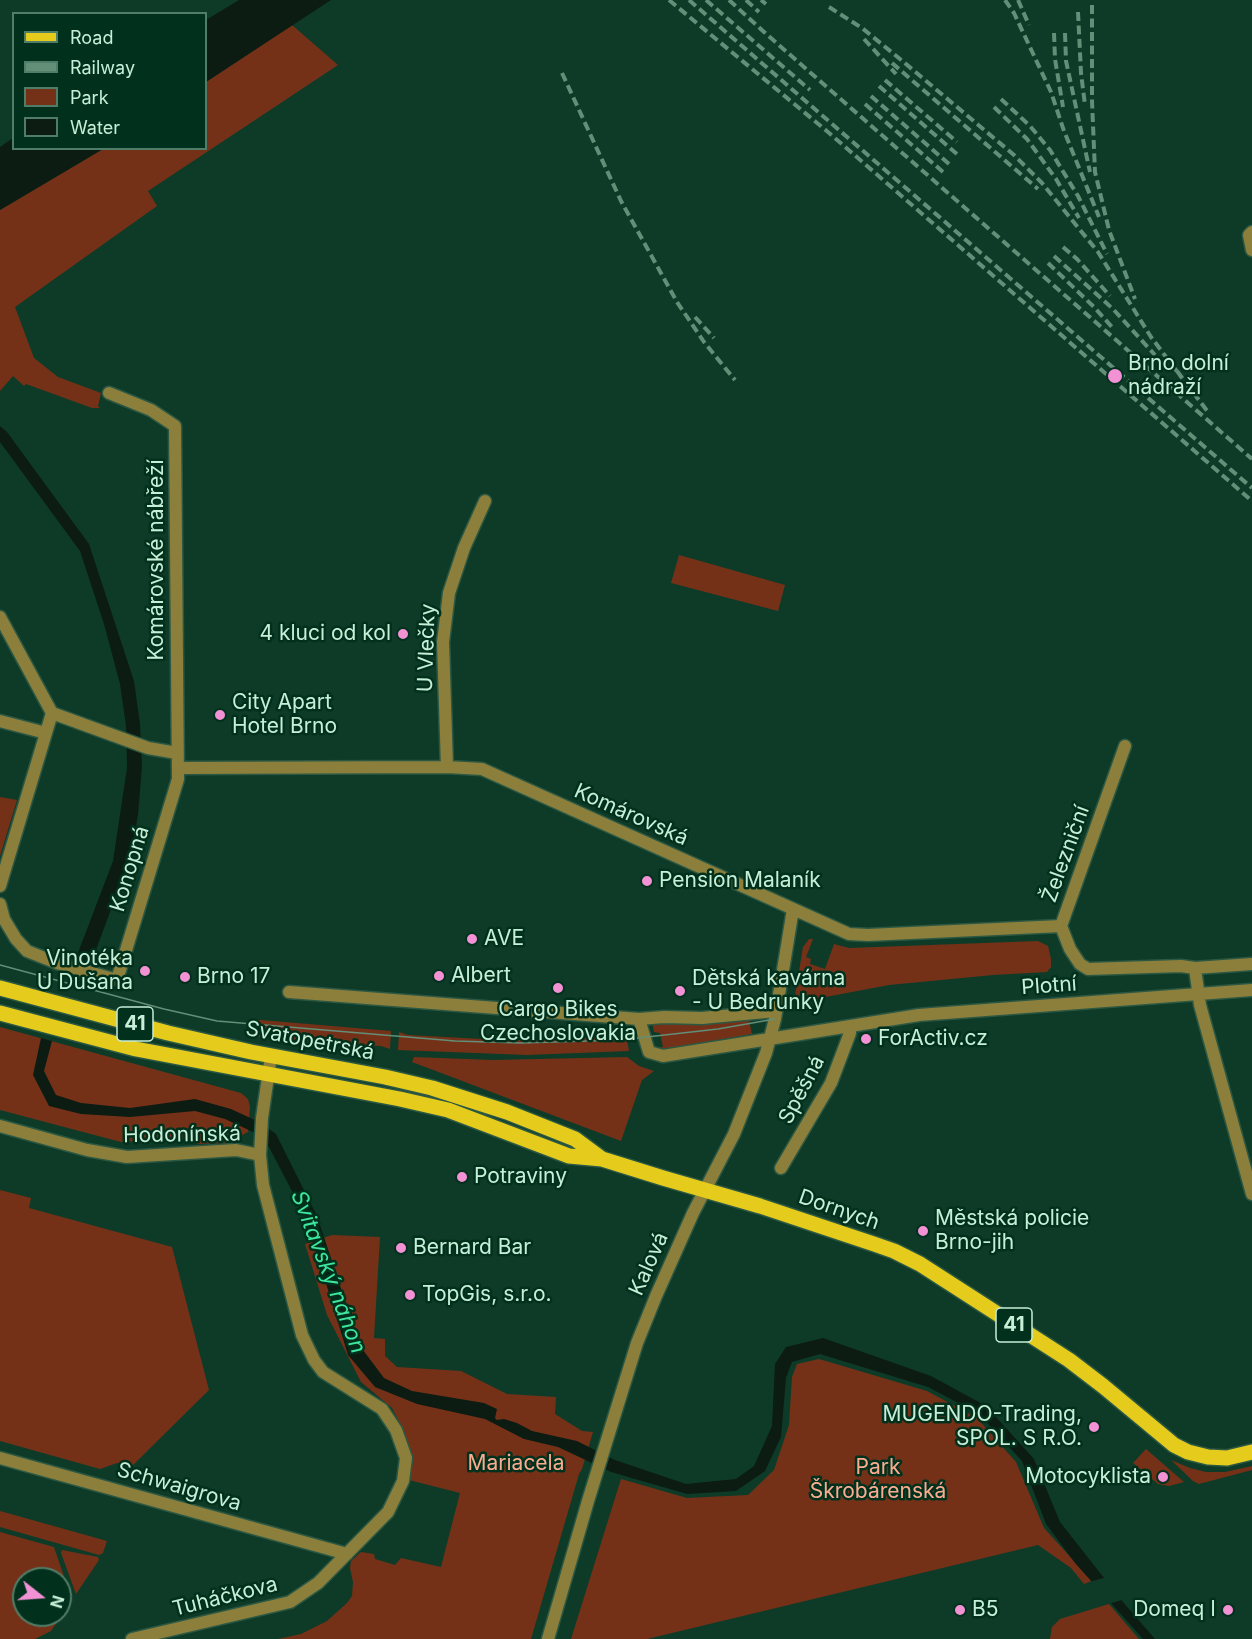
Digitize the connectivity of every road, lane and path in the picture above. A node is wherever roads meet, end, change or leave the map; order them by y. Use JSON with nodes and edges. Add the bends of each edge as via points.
{"nodes":[{"id":1,"x":1252,"y":232,"type":"edge"},
{"id":2,"x":1252,"y":250,"type":"edge"},
{"id":3,"x":110,"y":393,"type":"dead end"},
{"id":4,"x":485,"y":501,"type":"dead end"},
{"id":5,"x":0,"y":617,"type":"edge"},
{"id":6,"x":52,"y":713,"type":"junction"},
{"id":7,"x":0,"y":721,"type":"edge"},
{"id":8,"x":46,"y":733,"type":"junction"},
{"id":9,"x":1125,"y":746,"type":"dead end"},
{"id":10,"x":177,"y":753,"type":"junction"},
{"id":11,"x":447,"y":767,"type":"junction"},
{"id":12,"x":178,"y":768,"type":"junction"},
{"id":13,"x":0,"y":886,"type":"edge"},
{"id":14,"x":0,"y":904,"type":"edge"},
{"id":15,"x":793,"y":909,"type":"junction"},
{"id":16,"x":1061,"y":926,"type":"junction"},
{"id":17,"x":1252,"y":964,"type":"edge"},
{"id":18,"x":1195,"y":968,"type":"junction"},
{"id":19,"x":1088,"y":969,"type":"joint"},
{"id":20,"x":0,"y":988,"type":"edge"},
{"id":21,"x":1252,"y":990,"type":"edge"},
{"id":22,"x":289,"y":992,"type":"dead end"},
{"id":23,"x":1197,"y":994,"type":"junction"},
{"id":24,"x":776,"y":1011,"type":"junction"},
{"id":25,"x":0,"y":1013,"type":"edge"},
{"id":26,"x":639,"y":1019,"type":"junction"},
{"id":27,"x":850,"y":1026,"type":"junction"},
{"id":28,"x":771,"y":1038,"type":"junction"},
{"id":29,"x":271,"y":1056,"type":"junction"},
{"id":30,"x":269,"y":1075,"type":"junction"},
{"id":31,"x":365,"y":1093,"type":"joint"},
{"id":32,"x":0,"y":1126,"type":"edge"},
{"id":33,"x":260,"y":1152,"type":"junction"},
{"id":34,"x":602,"y":1159,"type":"junction"},
{"id":35,"x":781,"y":1168,"type":"dead end"},
{"id":36,"x":705,"y":1190,"type":"junction"},
{"id":37,"x":1252,"y":1194,"type":"edge"},
{"id":38,"x":1252,"y":1452,"type":"edge"},
{"id":39,"x":0,"y":1458,"type":"edge"},
{"id":40,"x":347,"y":1554,"type":"junction"},
{"id":41,"x":132,"y":1639,"type":"edge"},
{"id":42,"x":548,"y":1639,"type":"edge"}],
"edges":[{"from":1,"to":2,"type":"street"},
{"from":3,"to":10,"type":"street","name":"Komárovské nábřeží","via":[[151,410],[175,426]]},
{"from":4,"to":11,"type":"street","name":"U Vlečky","via":[[449,593],[443,642]]},
{"from":5,"to":6,"type":"street"},
{"from":6,"to":8,"type":"street"},
{"from":6,"to":10,"type":"street","via":[[148,748]]},
{"from":7,"to":8,"type":"street"},
{"from":8,"to":13,"type":"street"},
{"from":9,"to":16,"type":"street","name":"Železniční"},
{"from":10,"to":12,"type":"street","name":"Komárovské nábřeží"},
{"from":11,"to":12,"type":"street","name":"Komárovská"},
{"from":11,"to":15,"type":"street","name":"Komárovská","via":[[482,769]]},
{"from":12,"to":14,"type":"street","name":"Konopná","via":[[117,980],[27,951],[15,939]]},
{"from":15,"to":16,"type":"street","name":"Komárovská","via":[[842,932],[858,935]]},
{"from":15,"to":24,"type":"street","name":"Kalová"},
{"from":16,"to":19,"type":"street","name":"Železniční","via":[[1070,950]]},
{"from":17,"to":18,"type":"street","name":"Plotní"},
{"from":18,"to":19,"type":"street","name":"Plotní"},
{"from":18,"to":23,"type":"street"},
{"from":20,"to":29,"type":"main road","name":"Svatopetrská","number":"41"},
{"from":21,"to":23,"type":"street","name":"Plotní"},
{"from":22,"to":26,"type":"street","name":"Svatopetrská"},
{"from":23,"to":27,"type":"street","name":"Plotní","via":[[919,1015]]},
{"from":23,"to":37,"type":"street"},
{"from":24,"to":26,"type":"street","name":"Svatopetrská"},
{"from":24,"to":28,"type":"street","name":"Kalová"},
{"from":25,"to":30,"type":"main road","name":"Svatopetrská","number":"41","via":[[136,1049]]},
{"from":26,"to":28,"type":"street","via":[[647,1049],[657,1056]]},
{"from":27,"to":28,"type":"street"},
{"from":27,"to":35,"type":"street","name":"Spěšná","via":[[841,1060],[825,1094]]},
{"from":28,"to":36,"type":"street","name":"Kalová","via":[[734,1134]]},
{"from":29,"to":30,"type":"street","name":"Tuháčkova"},
{"from":29,"to":34,"type":"main road","name":"Svatopetrská","number":"41","via":[[454,1094],[575,1139]]},
{"from":30,"to":31,"type":"main road","name":"Svatopetrská","number":"41"},
{"from":30,"to":33,"type":"street","name":"Tuháčkova"},
{"from":31,"to":34,"type":"main road","name":"Dornych","number":"41","via":[[448,1110],[569,1156]]},
{"from":32,"to":33,"type":"street","name":"Hodonínská","via":[[127,1157]]},
{"from":33,"to":40,"type":"street","name":"Tuháčkova","via":[[263,1185],[302,1335],[323,1371],[382,1409],[396,1430],[406,1458],[403,1481],[388,1512]]},
{"from":34,"to":36,"type":"main road","name":"Dornych","number":"41"},
{"from":36,"to":38,"type":"main road","name":"Dornych","number":"41","via":[[908,1257],[1078,1367],[1182,1449],[1221,1458]]},
{"from":36,"to":42,"type":"street","name":"Kalová","via":[[648,1316]]},
{"from":39,"to":40,"type":"street","name":"Schwaigrova"},
{"from":40,"to":41,"type":"street","name":"Tuháčkova","via":[[318,1583],[290,1602]]}]}
